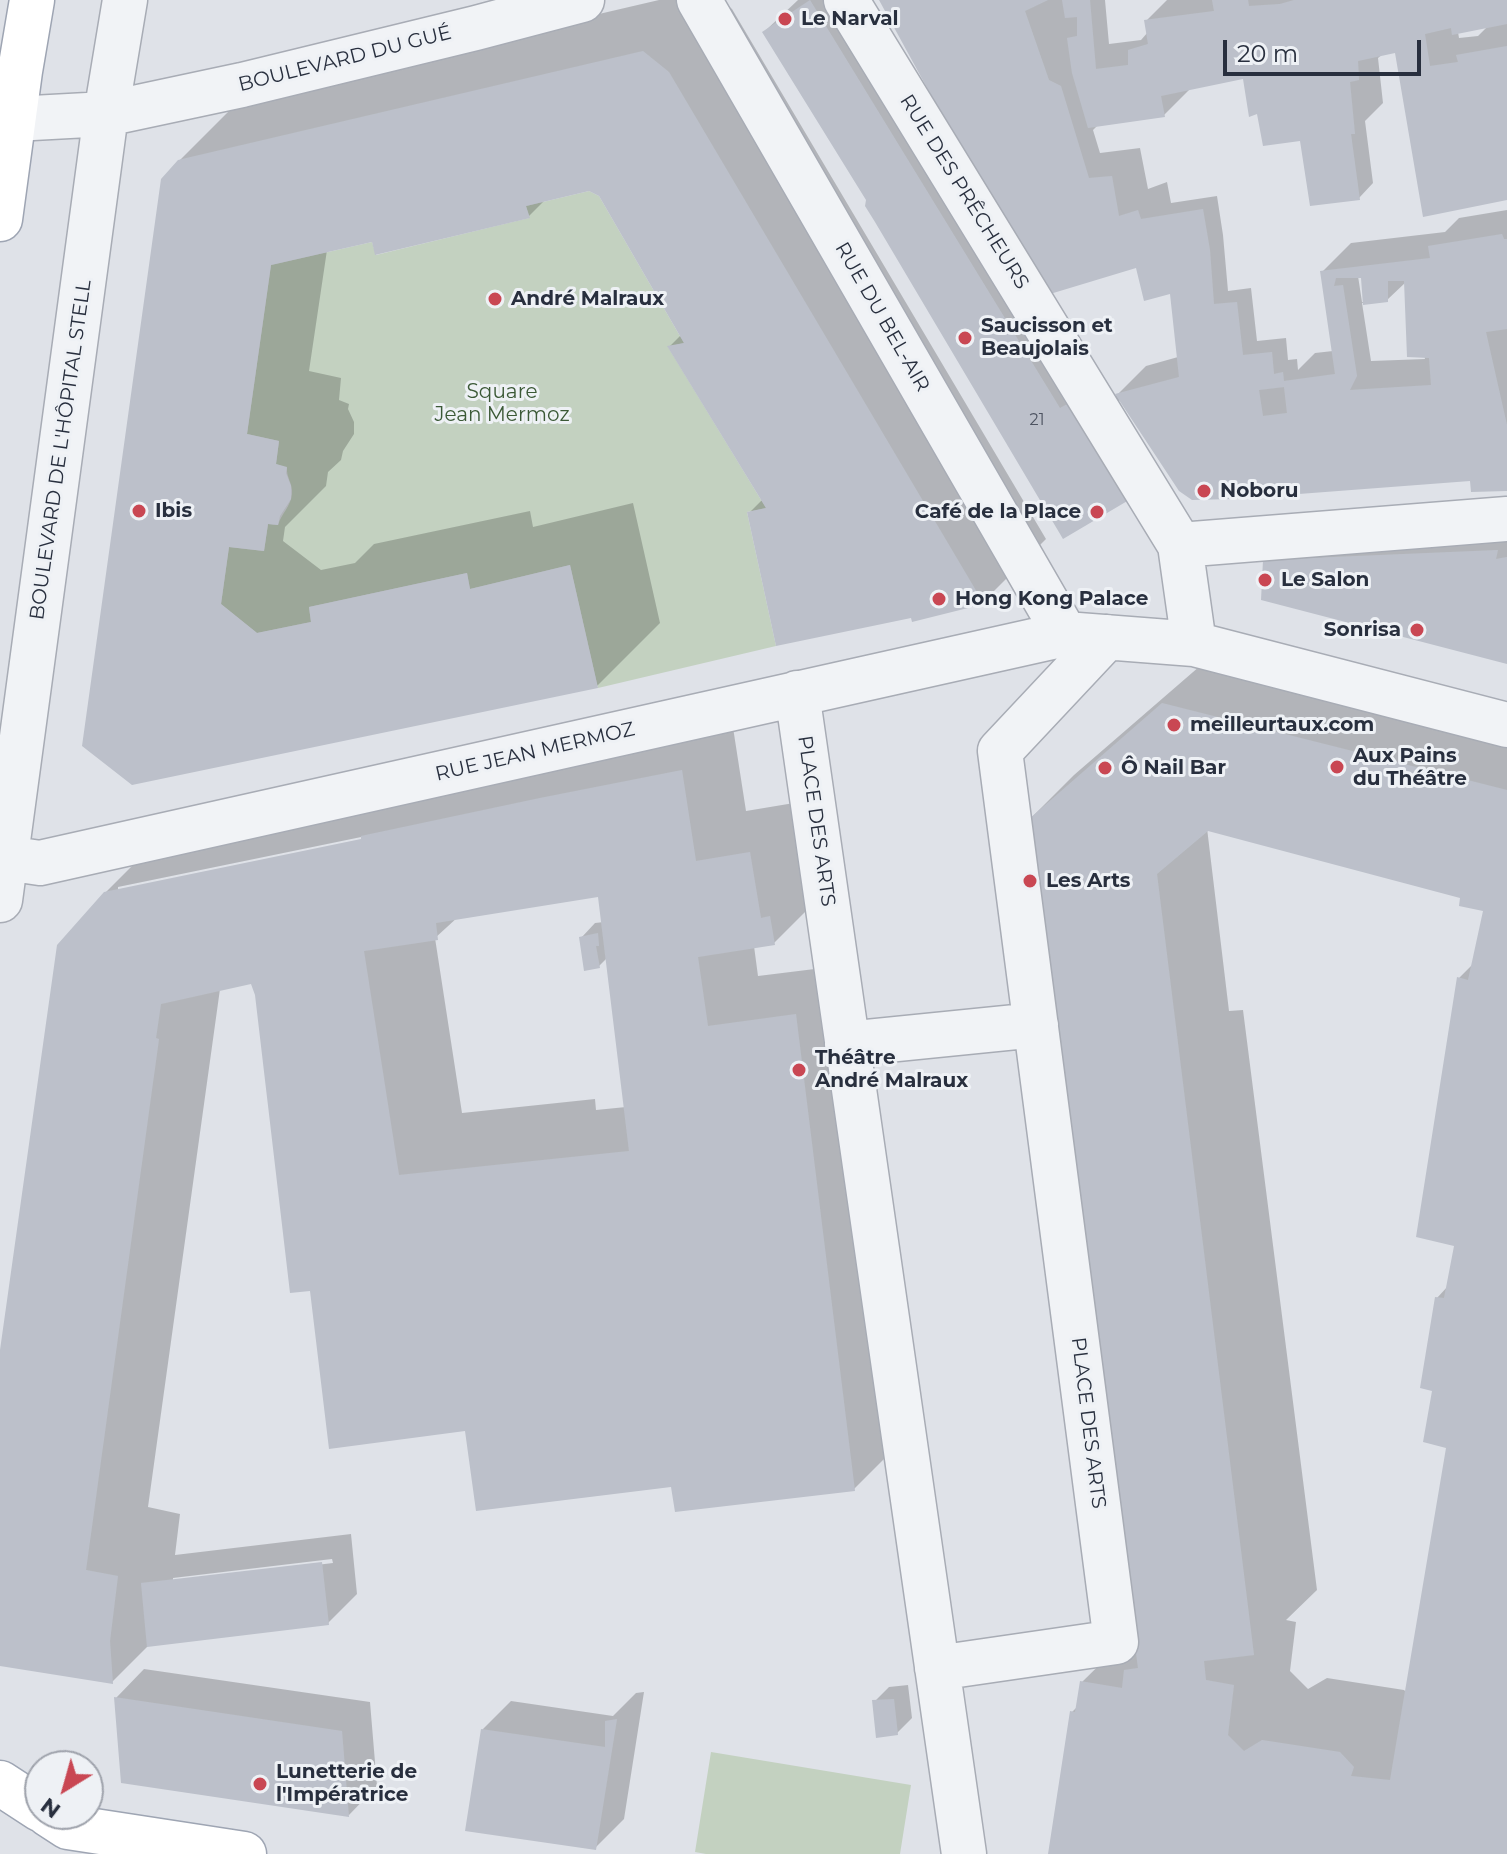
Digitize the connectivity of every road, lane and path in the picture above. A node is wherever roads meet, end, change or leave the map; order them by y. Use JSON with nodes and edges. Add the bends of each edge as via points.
{"nodes":[{"id":1,"x":32,"y":0,"type":"edge"},
{"id":2,"x":125,"y":0,"type":"edge"},
{"id":3,"x":582,"y":0,"type":"edge"},
{"id":4,"x":699,"y":0,"type":"edge"},
{"id":5,"x":846,"y":0,"type":"edge"},
{"id":6,"x":10,"y":70,"type":"edge"},
{"id":7,"x":106,"y":114,"type":"junction"},
{"id":8,"x":14,"y":119,"type":"junction"},
{"id":9,"x":0,"y":219,"type":"edge"},
{"id":10,"x":1507,"y":519,"type":"edge"},
{"id":11,"x":1180,"y":545,"type":"junction"},
{"id":12,"x":1086,"y":635,"type":"junction"},
{"id":13,"x":1194,"y":644,"type":"junction"},
{"id":14,"x":797,"y":693,"type":"junction"},
{"id":15,"x":1507,"y":725,"type":"edge"},
{"id":16,"x":3,"y":879,"type":"edge"},
{"id":17,"x":1036,"y":1025,"type":"junction"},
{"id":18,"x":847,"y":1044,"type":"junction"},
{"id":19,"x":934,"y":1652,"type":"junction"},
{"id":20,"x":0,"y":1783,"type":"edge"},
{"id":21,"x":24,"y":1799,"type":"edge"},
{"id":22,"x":88,"y":1830,"type":"edge"},
{"id":23,"x":244,"y":1854,"type":"edge"},
{"id":24,"x":964,"y":1854,"type":"edge"}],
"edges":[{"from":1,"to":6,"type":"main road"},
{"from":2,"to":7,"type":"street","name":"BOULEVARD DE L'HÔPITAL STELL"},
{"from":3,"to":7,"type":"street","name":"BOULEVARD DU GUÉ"},
{"from":4,"to":12,"type":"street","name":"RUE DU BEL-AIR"},
{"from":5,"to":11,"type":"street","name":"RUE DES PRÊCHEURS"},
{"from":6,"to":8,"type":"main road"},
{"from":7,"to":8,"type":"street","name":"BOULEVARD DU GUÉ"},
{"from":7,"to":16,"type":"street","name":"BOULEVARD DE L'HÔPITAL STELL"},
{"from":8,"to":9,"type":"main road"},
{"from":10,"to":11,"type":"street"},
{"from":11,"to":13,"type":"street","name":"RUE DES PRÊCHEURS"},
{"from":12,"to":13,"type":"street","name":"RUE JEAN MERMOZ"},
{"from":12,"to":14,"type":"street","name":"RUE JEAN MERMOZ"},
{"from":12,"to":17,"type":"street","name":"PLACE DES ARTS","via":[[1000,751]]},
{"from":13,"to":15,"type":"street","name":"RUE JEAN MERMOZ"},
{"from":14,"to":16,"type":"street","name":"RUE JEAN MERMOZ","via":[[40,863]]},
{"from":14,"to":18,"type":"street","name":"PLACE DES ARTS"},
{"from":17,"to":18,"type":"street"},
{"from":17,"to":19,"type":"street","name":"PLACE DES ARTS","via":[[1116,1642]]},
{"from":18,"to":19,"type":"street","name":"PLACE DES ARTS"},
{"from":19,"to":24,"type":"street","name":"PLACE DES ARTS"},
{"from":20,"to":21,"type":"main road"},
{"from":22,"to":23,"type":"main road"}]}
